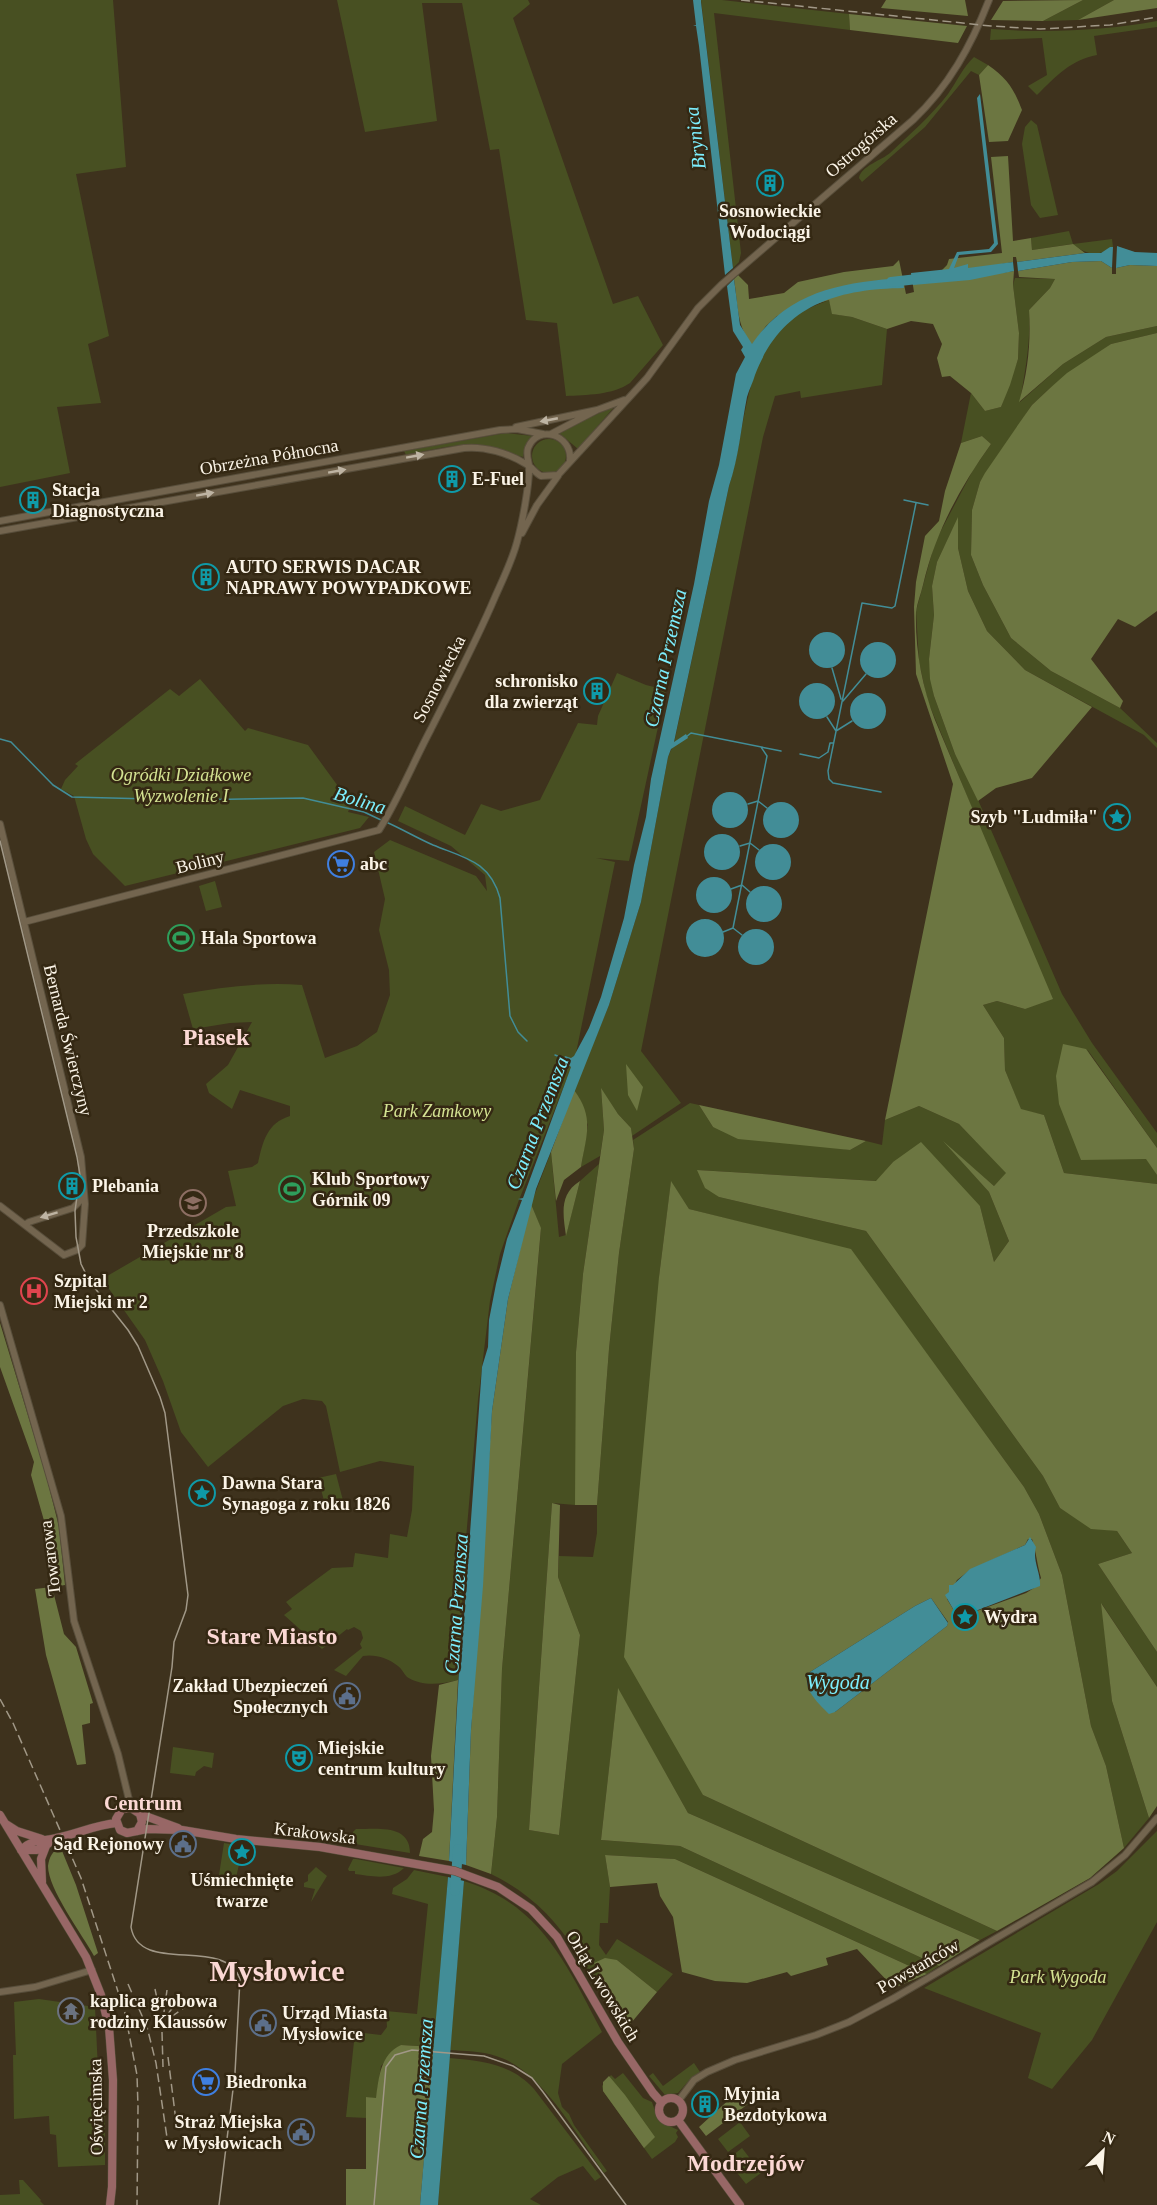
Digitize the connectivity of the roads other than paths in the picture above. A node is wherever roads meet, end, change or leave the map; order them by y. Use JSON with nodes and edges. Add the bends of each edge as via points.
{"nodes":[{"id":1,"x":989,"y":0,"type":"edge"},
{"id":2,"x":720,"y":286,"type":"joint"},
{"id":3,"x":628,"y":399,"type":"junction"},
{"id":4,"x":597,"y":410,"type":"junction"},
{"id":5,"x":500,"y":430,"type":"junction"},
{"id":6,"x":547,"y":434,"type":"junction"},
{"id":7,"x":355,"y":457,"type":"junction"},
{"id":8,"x":570,"y":460,"type":"junction"},
{"id":9,"x":529,"y":465,"type":"junction"},
{"id":10,"x":357,"y":467,"type":"junction"},
{"id":11,"x":558,"y":475,"type":"junction"},
{"id":12,"x":145,"y":495,"type":"junction"},
{"id":13,"x":147,"y":504,"type":"junction"},
{"id":14,"x":0,"y":521,"type":"edge"},
{"id":15,"x":0,"y":531,"type":"edge"},
{"id":16,"x":517,"y":542,"type":"junction"},
{"id":17,"x":0,"y":824,"type":"edge"},
{"id":18,"x":381,"y":827,"type":"joint"},
{"id":19,"x":24,"y":922,"type":"junction"},
{"id":20,"x":84,"y":1197,"type":"junction"},
{"id":21,"x":0,"y":1206,"type":"edge"},
{"id":22,"x":73,"y":1208,"type":"junction"},
{"id":23,"x":84,"y":1215,"type":"junction"},
{"id":24,"x":26,"y":1224,"type":"junction"},
{"id":25,"x":0,"y":1305,"type":"edge"},
{"id":26,"x":131,"y":1808,"type":"junction"},
{"id":27,"x":140,"y":1814,"type":"junction"},
{"id":28,"x":0,"y":1815,"type":"edge"},
{"id":29,"x":1156,"y":1820,"type":"edge"},
{"id":30,"x":5,"y":1823,"type":"junction"},
{"id":31,"x":116,"y":1823,"type":"junction"},
{"id":32,"x":182,"y":1830,"type":"junction"},
{"id":33,"x":137,"y":1831,"type":"junction"},
{"id":34,"x":44,"y":1842,"type":"junction"},
{"id":35,"x":21,"y":1850,"type":"junction"},
{"id":36,"x":443,"y":1868,"type":"joint"},
{"id":37,"x":42,"y":1887,"type":"junction"},
{"id":38,"x":92,"y":1970,"type":"junction"},
{"id":39,"x":0,"y":1992,"type":"edge"},
{"id":40,"x":679,"y":2100,"type":"junction"},
{"id":41,"x":662,"y":2102,"type":"junction"},
{"id":42,"x":678,"y":2121,"type":"junction"},
{"id":43,"x":110,"y":2205,"type":"edge"},
{"id":44,"x":740,"y":2205,"type":"edge"}],
"edges":[{"from":1,"to":2,"type":"street","name":"Ostrogórska","via":[[963,57],[933,100]]},
{"from":2,"to":3,"type":"street","name":"Sosnowiecka","via":[[698,308]]},
{"from":3,"to":4,"type":"street","name":"Sosnowiecka"},
{"from":3,"to":8,"type":"street","name":"Sosnowiecka"},
{"from":4,"to":5,"type":"street","one_way":true},
{"from":4,"to":6,"type":"street","name":"Sosnowiecka"},
{"from":5,"to":6,"type":"street","name":"Obrzeżna Północna"},
{"from":5,"to":7,"type":"street","name":"Obrzeżna Północna"},
{"from":6,"to":8,"type":"street","via":[[562,438],[569,448]]},
{"from":6,"to":9,"type":"street","name":"Sosnowiecka","via":[[530,444]]},
{"from":7,"to":10,"type":"street"},
{"from":7,"to":12,"type":"street","name":"Obrzeżna Północna"},
{"from":8,"to":11,"type":"street","name":"Sosnowiecka"},
{"from":10,"to":9,"type":"street","name":"Obrzeżna Północna","one_way":true,"via":[[469,447],[495,451]]},
{"from":9,"to":11,"type":"street","via":[[541,476]]},
{"from":9,"to":16,"type":"street","name":"Sosnowiecka"},
{"from":13,"to":10,"type":"street","name":"Obrzeżna Północna","one_way":true},
{"from":11,"to":16,"type":"street","name":"Sosnowiecka"},
{"from":12,"to":13,"type":"street"},
{"from":12,"to":14,"type":"street","name":"Obrzeżna Północna"},
{"from":13,"to":15,"type":"street","name":"Obrzeżna Północna"},
{"from":16,"to":18,"type":"street","name":"Sosnowiecka","via":[[466,660]]},
{"from":17,"to":19,"type":"street","name":"Bernarda Świerczyny"},
{"from":18,"to":19,"type":"street","name":"Boliny","via":[[368,834]]},
{"from":19,"to":20,"type":"street","name":"Bernarda Świerczyny","via":[[81,1157]]},
{"from":20,"to":22,"type":"street"},
{"from":20,"to":23,"type":"street","name":"Bernarda Świerczyny"},
{"from":21,"to":24,"type":"street"},
{"from":22,"to":23,"type":"street"},
{"from":22,"to":24,"type":"street","one_way":true},
{"from":23,"to":24,"type":"street","name":"Bernarda Świerczyny","via":[[82,1245],[64,1255]]},
{"from":25,"to":26,"type":"street","name":"Towarowa","via":[[63,1523],[74,1621],[118,1754]]},
{"from":26,"to":27,"type":"main road"},
{"from":26,"to":31,"type":"main road","via":[[120,1811]]},
{"from":27,"to":32,"type":"main road","name":"Krakowska"},
{"from":27,"to":33,"type":"main road","via":[[142,1822]]},
{"from":28,"to":30,"type":"main road","name":"Oświęcimska"},
{"from":29,"to":40,"type":"street","name":"Powstańców","via":[[1125,1855],[1092,1882],[849,2022],[707,2072],[694,2080]]},
{"from":30,"to":34,"type":"main road"},
{"from":30,"to":35,"type":"main road","name":"Oświęcimska"},
{"from":31,"to":33,"type":"main road","via":[[124,1832]]},
{"from":31,"to":34,"type":"main road"},
{"from":32,"to":33,"type":"main road","name":"Krakowska"},
{"from":32,"to":36,"type":"main road","name":"Krakowska","via":[[320,1846]]},
{"from":34,"to":35,"type":"main road","via":[[37,1850]]},
{"from":34,"to":37,"type":"main road"},
{"from":35,"to":37,"type":"main road","name":"Oświęcimska"},
{"from":36,"to":41,"type":"main road","name":"Orląt Lwowskich","via":[[498,1887],[531,1909],[557,1936],[618,2042]]},
{"from":37,"to":38,"type":"main road","name":"Oświęcimska"},
{"from":38,"to":39,"type":"street","via":[[35,1987]]},
{"from":38,"to":43,"type":"main road","name":"Oświęcimska","via":[[105,2011],[111,2054]]},
{"from":40,"to":41,"type":"main road","via":[[670,2098]]},
{"from":40,"to":42,"type":"main road","via":[[684,2111]]},
{"from":41,"to":42,"type":"main road","via":[[658,2109],[663,2120]]},
{"from":42,"to":44,"type":"main road"}]}
